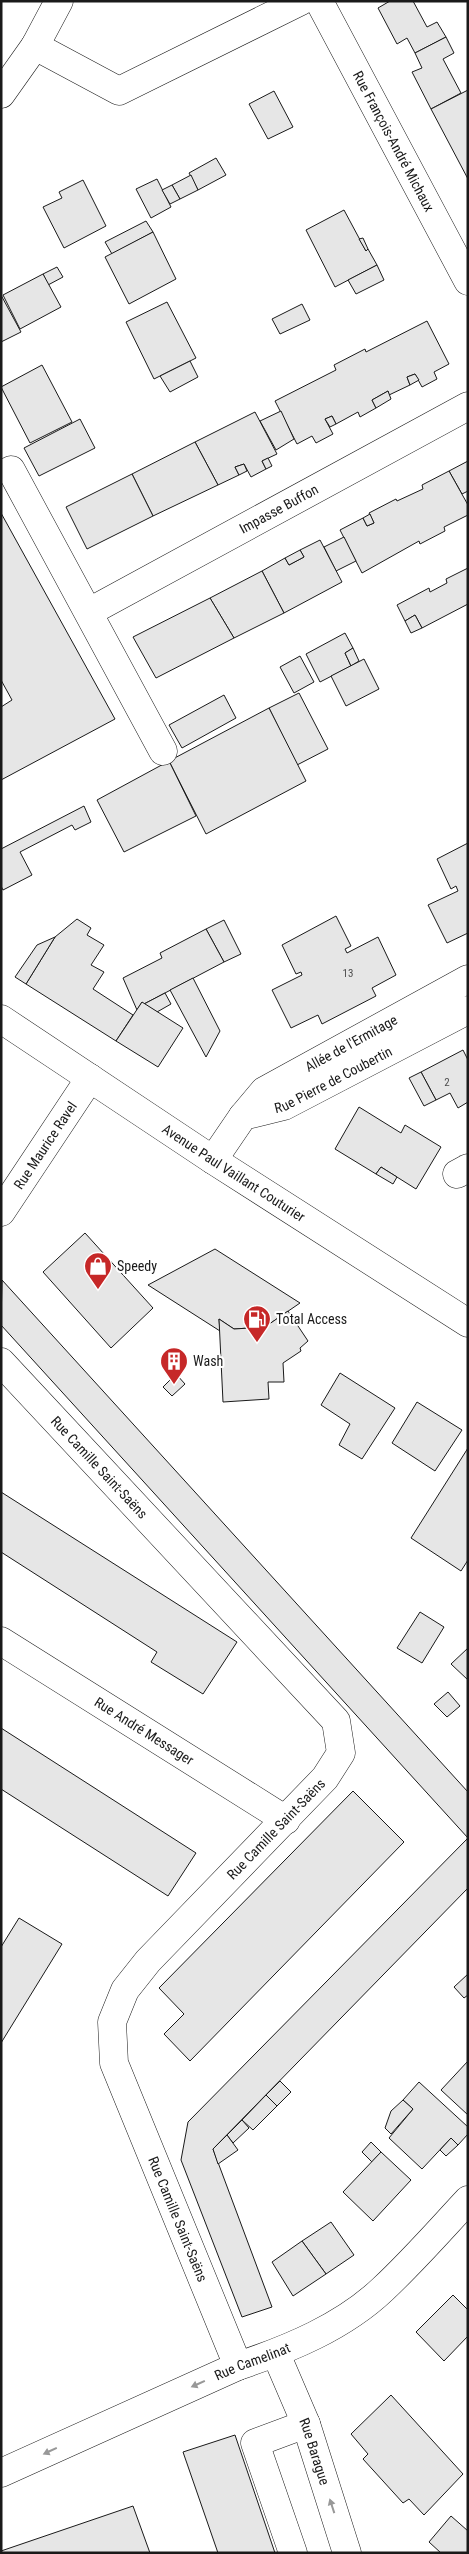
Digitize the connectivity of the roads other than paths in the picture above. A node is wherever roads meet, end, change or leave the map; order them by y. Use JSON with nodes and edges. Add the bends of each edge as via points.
{"nodes":[{"id":1,"x":59,"y":1,"type":"edge"},
{"id":2,"x":301,"y":1,"type":"edge"},
{"id":3,"x":319,"y":1,"type":"edge"},
{"id":4,"x":35,"y":46,"type":"junction"},
{"id":5,"x":1,"y":94,"type":"edge"},
{"id":6,"x":468,"y":281,"type":"edge"},
{"id":7,"x":468,"y":406,"type":"edge"},
{"id":8,"x":11,"y":470,"type":"dead end"},
{"id":9,"x":89,"y":612,"type":"junction"},
{"id":10,"x":163,"y":751,"type":"dead end"},
{"id":11,"x":468,"y":979,"type":"edge"},
{"id":12,"x":468,"y":1010,"type":"edge"},
{"id":13,"x":1,"y":1019,"type":"edge"},
{"id":14,"x":90,"y":1078,"type":"junction"},
{"id":15,"x":243,"y":1116,"type":"junction"},
{"id":16,"x":213,"y":1160,"type":"junction"},
{"id":17,"x":1,"y":1212,"type":"edge"},
{"id":18,"x":468,"y":1323,"type":"edge"},
{"id":19,"x":1,"y":1362,"type":"edge"},
{"id":20,"x":1,"y":1641,"type":"edge"},
{"id":21,"x":286,"y":1820,"type":"junction"},
{"id":22,"x":468,"y":2200,"type":"edge"},
{"id":23,"x":276,"y":2354,"type":"junction"},
{"id":24,"x":238,"y":2366,"type":"junction"},
{"id":25,"x":306,"y":2424,"type":"junction"},
{"id":26,"x":1,"y":2472,"type":"edge"},
{"id":27,"x":293,"y":2553,"type":"edge"},
{"id":28,"x":347,"y":2553,"type":"edge"}],
"edges":[{"from":1,"to":4,"type":"street"},
{"from":2,"to":4,"type":"street","via":[[119,91]]},
{"from":3,"to":6,"type":"street","name":"Rue François-André Michaux"},
{"from":4,"to":5,"type":"street"},
{"from":7,"to":9,"type":"street","name":"Impasse Buffon"},
{"from":8,"to":9,"type":"street"},
{"from":9,"to":10,"type":"street"},
{"from":11,"to":15,"type":"street","name":"Allée de l'Ermitage","via":[[264,1090]]},
{"from":12,"to":15,"type":"street","name":"Rue Pierre de Coubertin","via":[[284,1106]]},
{"from":13,"to":14,"type":"street","name":"Avenue Paul Vaillant Couturier"},
{"from":14,"to":16,"type":"street","name":"Avenue Paul Vaillant Couturier"},
{"from":14,"to":17,"type":"street","name":"Rue Maurice Ravel"},
{"from":15,"to":16,"type":"street"},
{"from":16,"to":18,"type":"street","name":"Avenue Paul Vaillant Couturier"},
{"from":19,"to":21,"type":"street","name":"Rue Camille Saint-Saëns","via":[[336,1721],[341,1754],[325,1778]]},
{"from":20,"to":21,"type":"street","name":"Rue André Messager"},
{"from":21,"to":24,"type":"street","name":"Rue Camille Saint-Saëns","via":[[148,1961],[125,1990],[112,2022],[114,2063]]},
{"from":22,"to":23,"type":"street","name":"Rue Camelinat","via":[[382,2291],[338,2323]]},
{"from":23,"to":24,"type":"street","name":"Rue Camelinat"},
{"from":23,"to":25,"type":"street","name":"Rue Barague"},
{"from":24,"to":26,"type":"street","name":"Rue Camelinat","one_way":true},
{"from":25,"to":27,"type":"street","via":[[256,2443]]},
{"from":28,"to":25,"type":"street","name":"Rue Barague","one_way":true}]}
